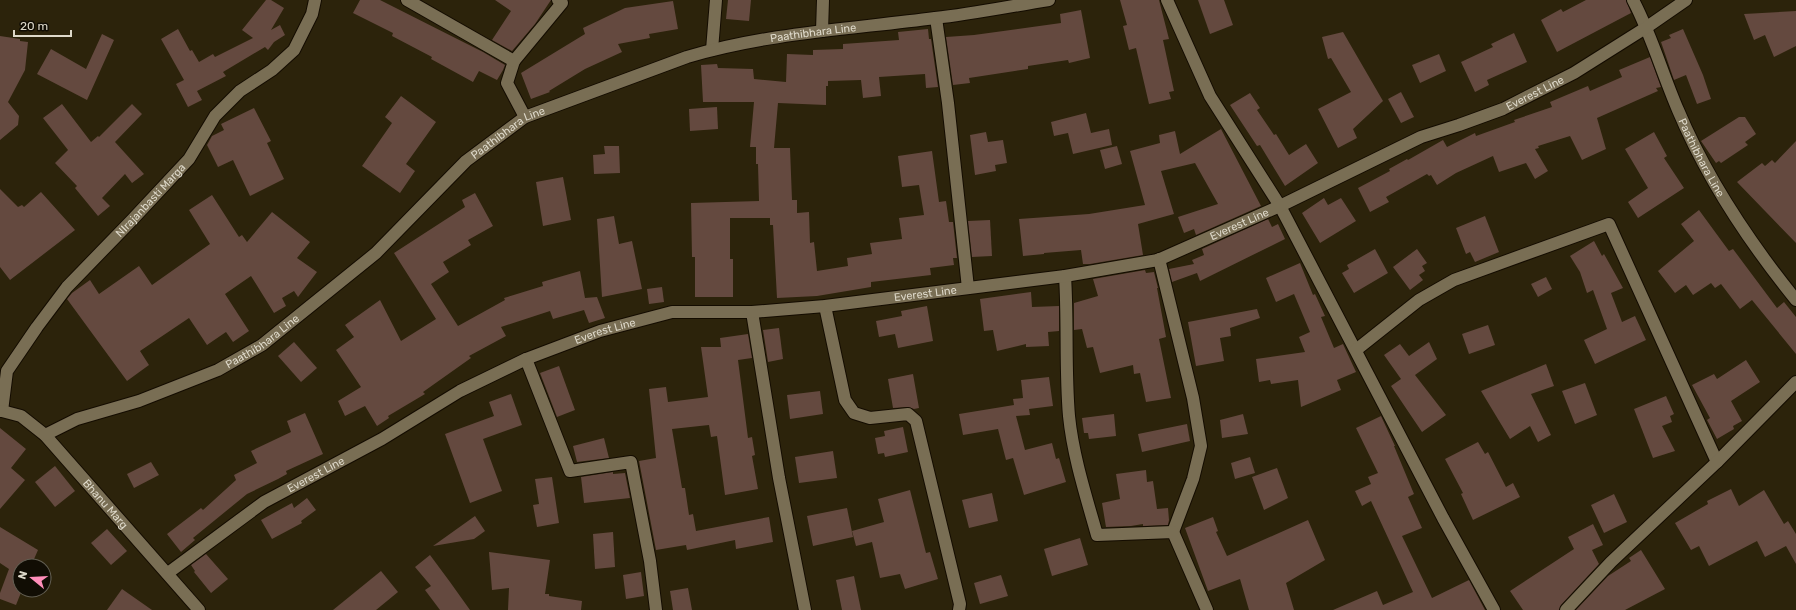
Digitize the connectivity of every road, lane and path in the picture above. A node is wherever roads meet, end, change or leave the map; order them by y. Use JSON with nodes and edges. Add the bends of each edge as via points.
{"nodes":[{"id":1,"x":315,"y":0,"type":"edge"},
{"id":2,"x":407,"y":0,"type":"edge"},
{"id":3,"x":558,"y":0,"type":"edge"},
{"id":4,"x":716,"y":0,"type":"edge"},
{"id":5,"x":823,"y":0,"type":"edge"},
{"id":6,"x":1048,"y":0,"type":"edge"},
{"id":7,"x":1167,"y":0,"type":"edge"},
{"id":8,"x":1634,"y":0,"type":"edge"},
{"id":9,"x":1686,"y":0,"type":"edge"},
{"id":10,"x":936,"y":18,"type":"junction"},
{"id":11,"x":1647,"y":27,"type":"junction"},
{"id":12,"x":822,"y":31,"type":"junction"},
{"id":13,"x":712,"y":50,"type":"junction"},
{"id":14,"x":514,"y":61,"type":"junction"},
{"id":15,"x":524,"y":117,"type":"junction"},
{"id":16,"x":1280,"y":206,"type":"junction"},
{"id":17,"x":1159,"y":259,"type":"junction"},
{"id":18,"x":1065,"y":276,"type":"junction"},
{"id":19,"x":968,"y":288,"type":"junction"},
{"id":20,"x":1796,"y":300,"type":"edge"},
{"id":21,"x":825,"y":306,"type":"junction"},
{"id":22,"x":752,"y":312,"type":"junction"},
{"id":23,"x":1356,"y":350,"type":"junction"},
{"id":24,"x":526,"y":359,"type":"junction"},
{"id":25,"x":1796,"y":382,"type":"edge"},
{"id":26,"x":1,"y":412,"type":"edge"},
{"id":27,"x":45,"y":435,"type":"junction"},
{"id":28,"x":1717,"y":462,"type":"junction"},
{"id":29,"x":1173,"y":532,"type":"junction"},
{"id":30,"x":168,"y":573,"type":"junction"},
{"id":31,"x":198,"y":609,"type":"edge"},
{"id":32,"x":656,"y":610,"type":"edge"},
{"id":33,"x":805,"y":610,"type":"edge"},
{"id":34,"x":959,"y":610,"type":"edge"},
{"id":35,"x":1206,"y":610,"type":"edge"},
{"id":36,"x":1494,"y":610,"type":"edge"},
{"id":37,"x":1566,"y":610,"type":"edge"}],
"edges":[{"from":1,"to":26,"type":"street","name":"NIrajanbasti Marga","via":[[312,14],[294,50],[272,70],[240,92],[215,116],[189,159],[67,287],[7,371]]},
{"from":2,"to":14,"type":"street"},
{"from":3,"to":14,"type":"street","via":[[562,3]]},
{"from":4,"to":13,"type":"street"},
{"from":5,"to":12,"type":"street"},
{"from":6,"to":10,"type":"street","name":"Paathibhara Line"},
{"from":7,"to":16,"type":"street","via":[[1210,96]]},
{"from":8,"to":11,"type":"street","name":"Paathibhara Line"},
{"from":9,"to":11,"type":"street","name":"Everest Line"},
{"from":10,"to":12,"type":"street","name":"Paathibhara Line"},
{"from":10,"to":19,"type":"street"},
{"from":11,"to":16,"type":"street","name":"Everest Line","via":[[1574,73],[1503,108],[1421,137]]},
{"from":11,"to":20,"type":"street","name":"Paathibhara Line","via":[[1678,110],[1714,185],[1764,261]]},
{"from":12,"to":13,"type":"street","name":"Paathibhara Line"},
{"from":13,"to":15,"type":"street","name":"Paathibhara Line"},
{"from":14,"to":15,"type":"street","via":[[507,83]]},
{"from":15,"to":27,"type":"street","name":"Paathibhara Line","via":[[466,161],[376,253],[262,345],[218,370],[139,401],[77,419]]},
{"from":16,"to":17,"type":"street","name":"Everest Line"},
{"from":16,"to":23,"type":"street"},
{"from":17,"to":18,"type":"street","name":"Everest Line"},
{"from":17,"to":29,"type":"street","via":[[1193,398],[1201,446],[1193,479]]},
{"from":18,"to":19,"type":"street","name":"Everest Line"},
{"from":18,"to":29,"type":"street","via":[[1069,418],[1081,478],[1097,535]]},
{"from":19,"to":21,"type":"street","name":"Everest Line"},
{"from":21,"to":22,"type":"street","name":"Everest Line"},
{"from":21,"to":34,"type":"street","via":[[845,400],[854,414],[870,418],[908,414],[916,421],[960,604]]},
{"from":22,"to":24,"type":"street","name":"Everest Line","via":[[672,312],[600,331]]},
{"from":22,"to":33,"type":"street","via":[[779,478]]},
{"from":23,"to":28,"type":"street","via":[[1419,300],[1454,280],[1609,224]]},
{"from":23,"to":36,"type":"street"},
{"from":24,"to":30,"type":"street","name":"Everest Line","via":[[460,391],[382,439],[264,502]]},
{"from":24,"to":32,"type":"street","via":[[570,471],[631,462],[650,561]]},
{"from":25,"to":28,"type":"street"},
{"from":26,"to":27,"type":"street","name":"Bhanu Marg","via":[[21,416]]},
{"from":27,"to":30,"type":"street","name":"Bhanu Marg"},
{"from":28,"to":37,"type":"street","via":[[1611,562]]},
{"from":29,"to":35,"type":"street"},
{"from":30,"to":31,"type":"street","name":"Bhanu Marg"}]}
